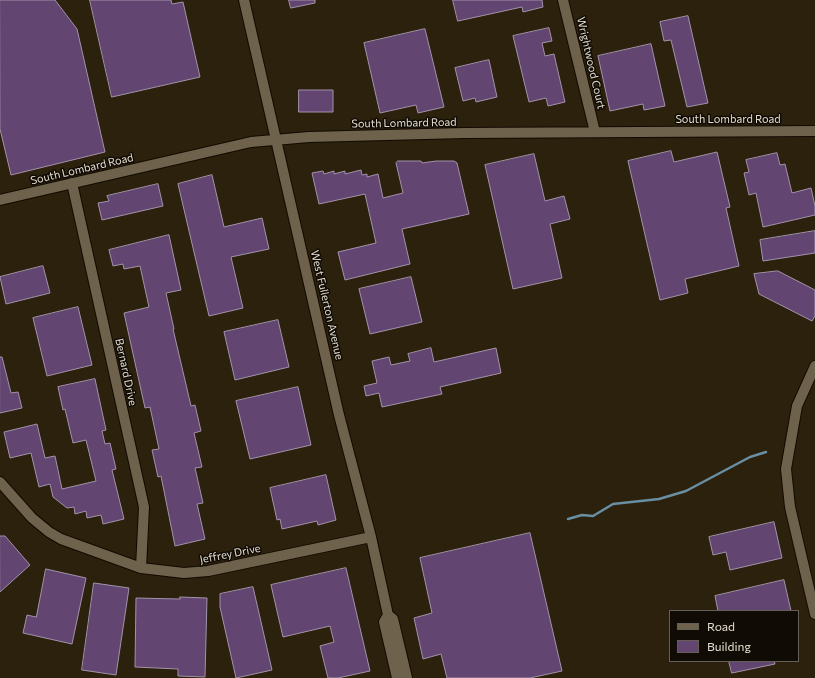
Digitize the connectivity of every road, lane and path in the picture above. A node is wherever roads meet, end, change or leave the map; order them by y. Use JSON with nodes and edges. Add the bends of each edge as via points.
{"nodes":[{"id":1,"x":244,"y":0,"type":"edge"},
{"id":2,"x":563,"y":0,"type":"edge"},
{"id":3,"x":815,"y":131,"type":"edge"},
{"id":4,"x":595,"y":132,"type":"junction"},
{"id":5,"x":277,"y":140,"type":"junction"},
{"id":6,"x":72,"y":184,"type":"junction"},
{"id":7,"x":0,"y":200,"type":"edge"},
{"id":8,"x":815,"y":366,"type":"edge"},
{"id":9,"x":0,"y":482,"type":"edge"},
{"id":10,"x":371,"y":537,"type":"junction"},
{"id":11,"x":141,"y":568,"type":"junction"},
{"id":12,"x":815,"y":614,"type":"edge"},
{"id":13,"x":388,"y":615,"type":"junction"},
{"id":14,"x":397,"y":678,"type":"edge"},
{"id":15,"x":407,"y":678,"type":"edge"}],
"edges":[{"from":1,"to":5,"type":"street","name":"West Fullerton Avenue"},
{"from":2,"to":4,"type":"street","name":"Wrightwood Court"},
{"from":3,"to":4,"type":"street","name":"South Lombard Road"},
{"from":4,"to":5,"type":"street","name":"South Lombard Road","via":[[309,137]]},
{"from":5,"to":6,"type":"street","name":"South Lombard Road","via":[[251,142]]},
{"from":5,"to":10,"type":"street","name":"West Fullerton Avenue","via":[[338,408]]},
{"from":6,"to":7,"type":"street","name":"South Lombard Road"},
{"from":6,"to":11,"type":"street","name":"Bernard Drive","via":[[144,507]]},
{"from":8,"to":12,"type":"street","via":[[796,409],[786,469],[790,507]]},
{"from":9,"to":11,"type":"street","name":"Jeffrey Drive","via":[[32,518],[49,532]]},
{"from":10,"to":11,"type":"street","name":"Jeffrey Drive","via":[[208,572],[184,573]]},
{"from":10,"to":13,"type":"street","name":"West Fullerton Avenue"},
{"from":13,"to":14,"type":"street","name":"West Fullerton Avenue","via":[[384,622]]},
{"from":13,"to":15,"type":"street","name":"West Fullerton Avenue","via":[[393,619]]}]}
